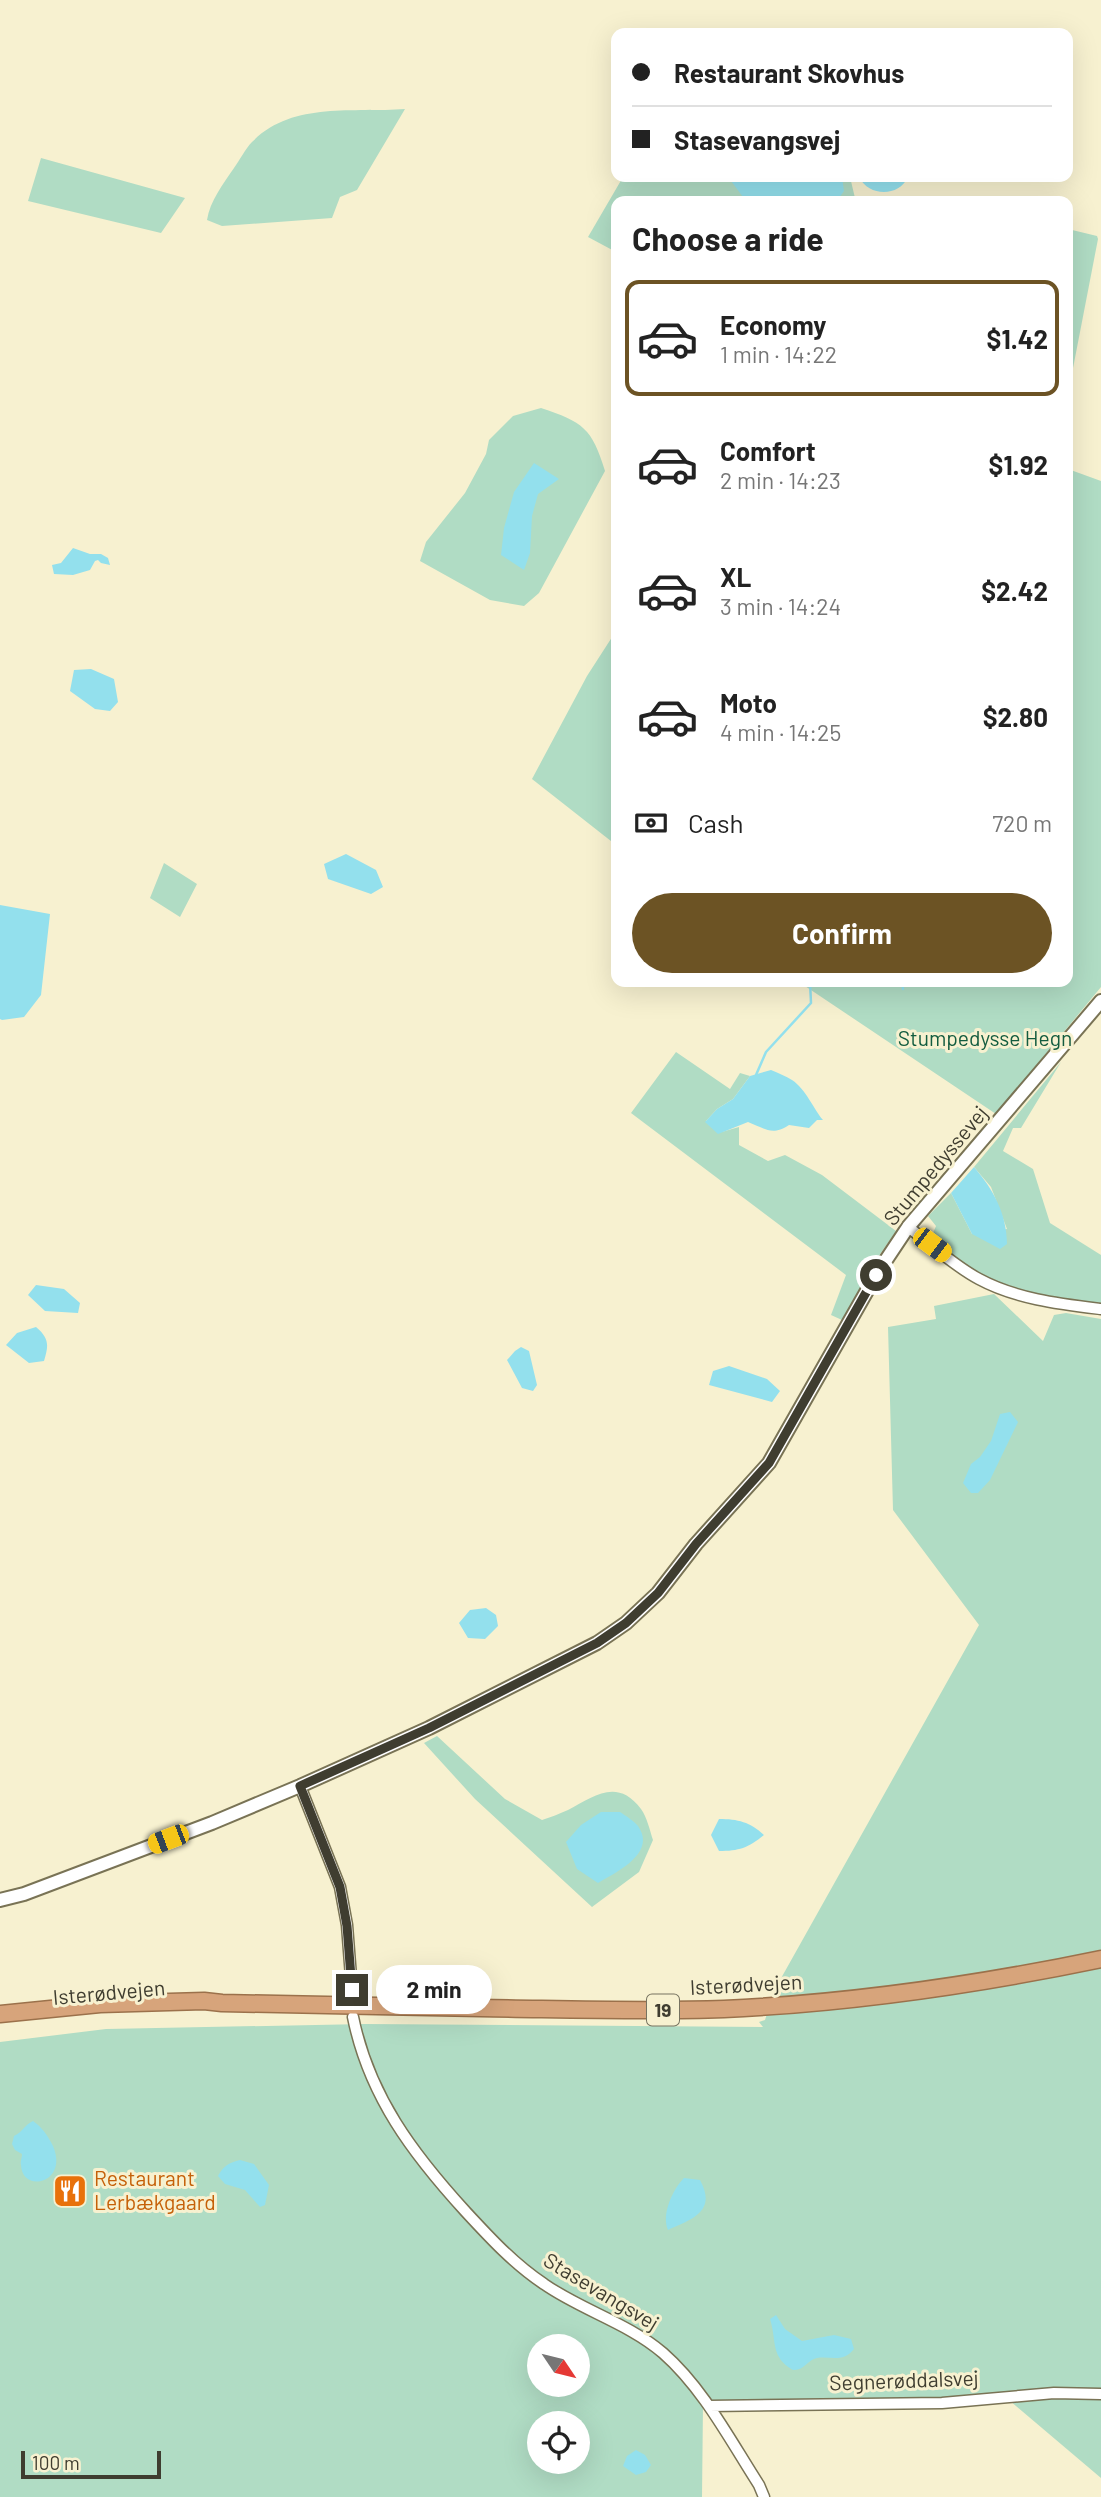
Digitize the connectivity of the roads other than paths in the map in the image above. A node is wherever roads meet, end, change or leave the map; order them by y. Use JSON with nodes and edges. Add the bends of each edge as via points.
{"nodes":[{"id":1,"x":1101,"y":1001,"type":"edge"},
{"id":2,"x":908,"y":1227,"type":"junction"},
{"id":3,"x":1101,"y":1310,"type":"edge"},
{"id":4,"x":300,"y":1786,"type":"junction"},
{"id":5,"x":0,"y":1900,"type":"edge"},
{"id":6,"x":1101,"y":1959,"type":"edge"},
{"id":7,"x":352,"y":1990,"type":"dead end"},
{"id":8,"x":222,"y":2003,"type":"junction"},
{"id":9,"x":0,"y":2014,"type":"edge"},
{"id":10,"x":354,"y":2017,"type":"dead end"},
{"id":11,"x":0,"y":2025,"type":"edge"},
{"id":12,"x":1101,"y":2394,"type":"edge"},
{"id":13,"x":709,"y":2406,"type":"junction"},
{"id":14,"x":764,"y":2497,"type":"edge"}],
"edges":[{"from":1,"to":2,"type":"street","name":"Stumpedyssevej"},
{"from":2,"to":3,"type":"street","via":[[977,1278],[1000,1289]]},
{"from":2,"to":4,"type":"street","name":"Stumpedyssevej","via":[[769,1463],[658,1593],[626,1623],[597,1643],[429,1728]]},
{"from":4,"to":5,"type":"street","name":"Stumpedyssevej"},
{"from":4,"to":7,"type":"street","via":[[340,1887]]},
{"from":6,"to":8,"type":"highway","name":"Isterødvejen","number":"19","via":[[919,1992],[723,2009]]},
{"from":8,"to":9,"type":"highway","name":"Isterødvejen","number":"19","via":[[100,2004]]},
{"from":8,"to":11,"type":"highway","name":"Isterødvejen","number":"19"},
{"from":10,"to":13,"type":"street","name":"Stasevangsvej","via":[[360,2050],[394,2123],[438,2181],[499,2248],[544,2285],[661,2352]]},
{"from":12,"to":13,"type":"street","name":"Segnerøddalsvej","via":[[1055,2393],[942,2403]]},
{"from":13,"to":14,"type":"street","name":"Stasevangsvej"}]}
